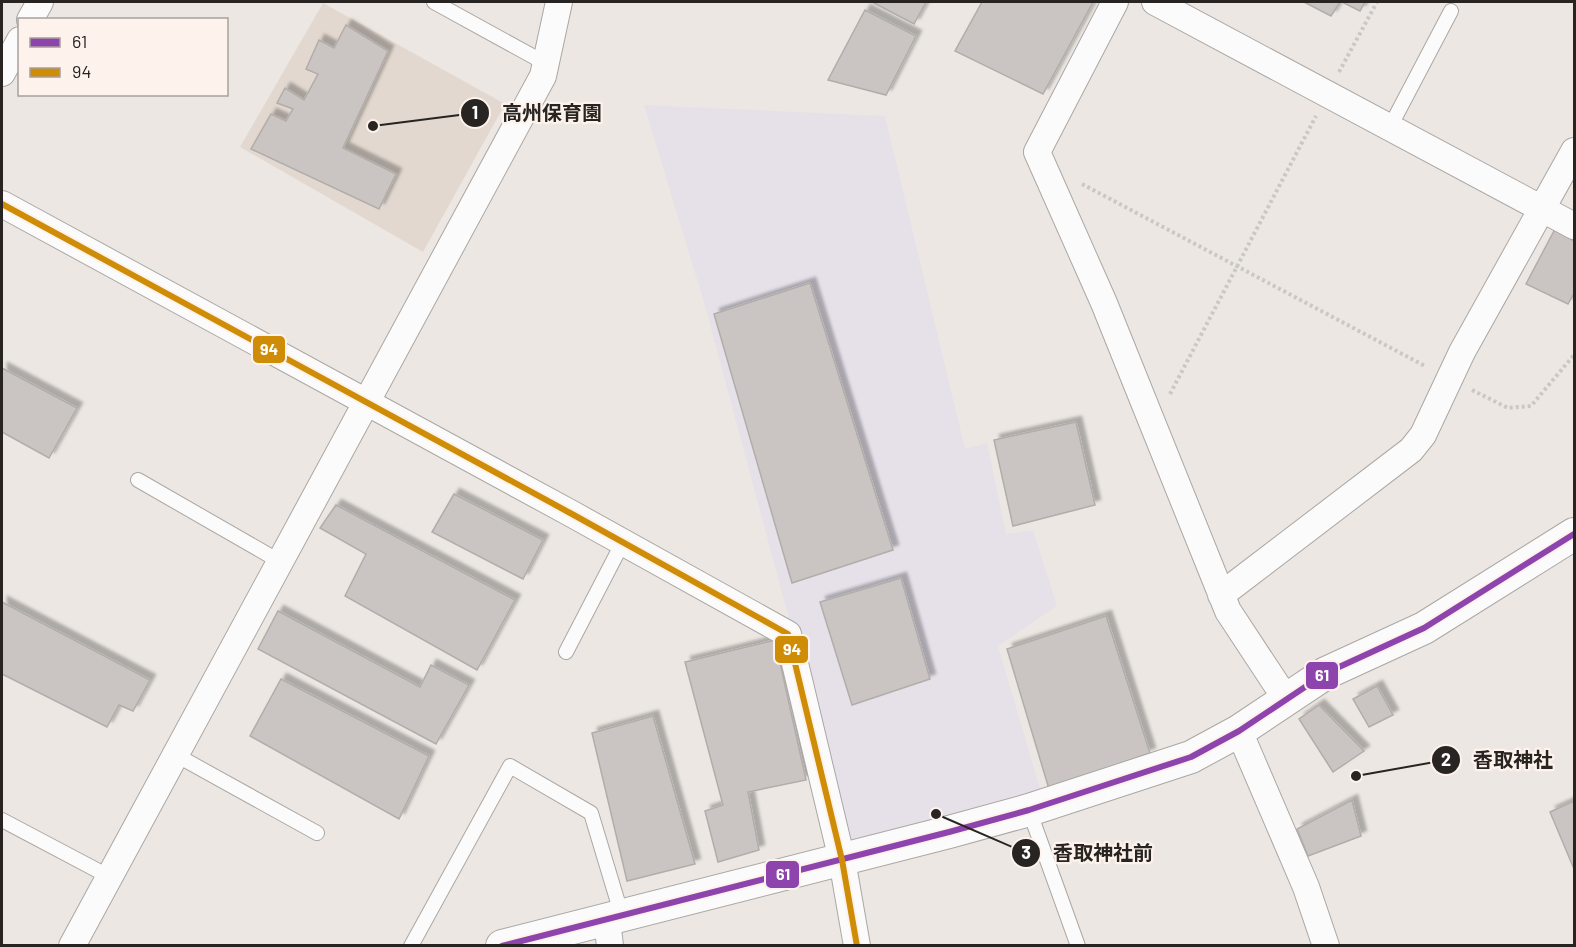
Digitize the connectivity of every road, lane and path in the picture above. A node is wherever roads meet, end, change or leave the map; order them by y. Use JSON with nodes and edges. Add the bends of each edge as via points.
{"nodes":[{"id":1,"x":40,"y":2,"type":"edge"},
{"id":2,"x":434,"y":2,"type":"edge"},
{"id":3,"x":559,"y":2,"type":"edge"},
{"id":4,"x":1115,"y":2,"type":"edge"},
{"id":5,"x":1155,"y":2,"type":"edge"},
{"id":6,"x":1377,"y":2,"type":"edge"},
{"id":7,"x":1451,"y":11,"type":"dead end"},
{"id":8,"x":31,"y":18,"type":"edge"},
{"id":9,"x":18,"y":44,"type":"edge"},
{"id":10,"x":545,"y":63,"type":"junction"},
{"id":11,"x":2,"y":73,"type":"edge"},
{"id":12,"x":1333,"y":85,"type":"junction"},
{"id":13,"x":1390,"y":127,"type":"junction"},
{"id":14,"x":1575,"y":151,"type":"edge"},
{"id":15,"x":1042,"y":163,"type":"junction"},
{"id":16,"x":2,"y":204,"type":"edge"},
{"id":17,"x":1543,"y":209,"type":"junction"},
{"id":18,"x":1575,"y":226,"type":"edge"},
{"id":19,"x":1237,"y":265,"type":"junction"},
{"id":20,"x":1575,"y":355,"type":"edge"},
{"id":21,"x":1449,"y":379,"type":"junction"},
{"id":22,"x":364,"y":402,"type":"junction"},
{"id":23,"x":1153,"y":425,"type":"junction"},
{"id":24,"x":138,"y":480,"type":"dead end"},
{"id":25,"x":1575,"y":534,"type":"edge"},
{"id":26,"x":623,"y":542,"type":"junction"},
{"id":27,"x":279,"y":561,"type":"junction"},
{"id":28,"x":1221,"y":595,"type":"junction"},
{"id":29,"x":566,"y":652,"type":"dead end"},
{"id":30,"x":1286,"y":699,"type":"junction"},
{"id":31,"x":1239,"y":731,"type":"junction"},
{"id":32,"x":176,"y":754,"type":"junction"},
{"id":33,"x":1029,"y":810,"type":"junction"},
{"id":34,"x":2,"y":820,"type":"edge"},
{"id":35,"x":317,"y":833,"type":"dead end"},
{"id":36,"x":842,"y":860,"type":"junction"},
{"id":37,"x":108,"y":876,"type":"junction"},
{"id":38,"x":613,"y":927,"type":"edge"},
{"id":39,"x":72,"y":945,"type":"edge"},
{"id":40,"x":411,"y":945,"type":"edge"},
{"id":41,"x":502,"y":945,"type":"edge"},
{"id":42,"x":857,"y":945,"type":"edge"},
{"id":43,"x":1078,"y":945,"type":"edge"},
{"id":44,"x":1326,"y":945,"type":"edge"}],
"edges":[{"from":1,"to":8,"type":"street"},
{"from":2,"to":10,"type":"lane"},
{"from":3,"to":10,"type":"street"},
{"from":4,"to":15,"type":"street","via":[[1037,152]]},
{"from":5,"to":12,"type":"street"},
{"from":6,"to":12,"type":"path"},
{"from":7,"to":13,"type":"lane"},
{"from":9,"to":11,"type":"street"},
{"from":10,"to":22,"type":"street","via":[[543,76]]},
{"from":12,"to":13,"type":"street"},
{"from":12,"to":19,"type":"path"},
{"from":13,"to":17,"type":"street"},
{"from":14,"to":17,"type":"street"},
{"from":15,"to":19,"type":"path"},
{"from":15,"to":23,"type":"street"},
{"from":16,"to":22,"type":"street"},
{"from":17,"to":18,"type":"street"},
{"from":17,"to":21,"type":"street"},
{"from":19,"to":21,"type":"path"},
{"from":19,"to":23,"type":"path"},
{"from":20,"to":21,"type":"path","via":[[1531,406],[1508,408]]},
{"from":21,"to":28,"type":"street","via":[[1423,435],[1411,450]]},
{"from":22,"to":26,"type":"street"},
{"from":22,"to":27,"type":"street"},
{"from":23,"to":28,"type":"street"},
{"from":24,"to":27,"type":"lane"},
{"from":25,"to":30,"type":"street","via":[[1424,628],[1326,673]]},
{"from":26,"to":29,"type":"lane"},
{"from":26,"to":36,"type":"street","via":[[788,634]]},
{"from":27,"to":32,"type":"street"},
{"from":28,"to":30,"type":"street"},
{"from":30,"to":31,"type":"street"},
{"from":31,"to":33,"type":"street","via":[[1191,757]]},
{"from":31,"to":44,"type":"street","via":[[1306,887]]},
{"from":32,"to":35,"type":"lane"},
{"from":32,"to":37,"type":"street"},
{"from":33,"to":36,"type":"street"},
{"from":33,"to":43,"type":"lane"},
{"from":34,"to":37,"type":"lane"},
{"from":36,"to":38,"type":"street"},
{"from":36,"to":42,"type":"street"},
{"from":37,"to":39,"type":"street"},
{"from":38,"to":40,"type":"lane","via":[[591,813],[510,766]]},
{"from":38,"to":41,"type":"street"}]}
